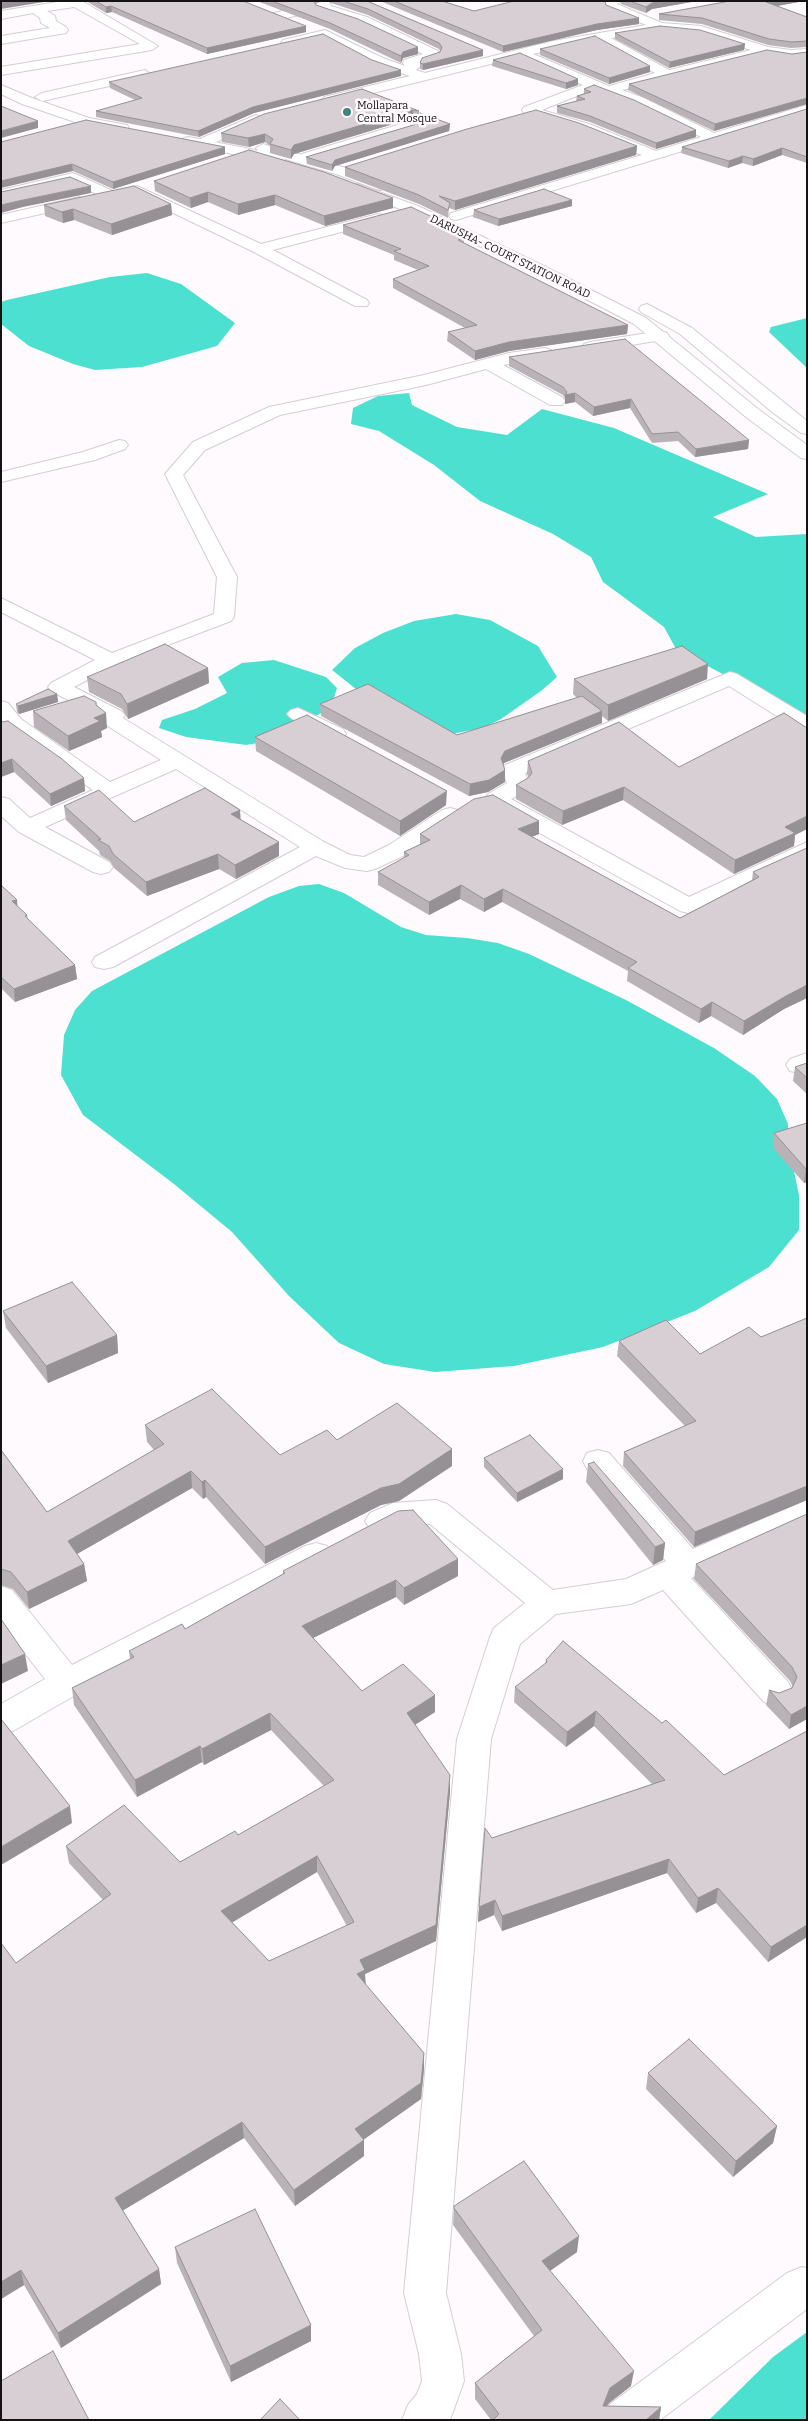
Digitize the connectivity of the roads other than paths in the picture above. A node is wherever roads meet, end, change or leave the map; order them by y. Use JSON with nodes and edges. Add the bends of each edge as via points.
{"nodes":[{"id":1,"x":342,"y":1,"type":"edge"},
{"id":2,"x":616,"y":1,"type":"edge"},
{"id":3,"x":321,"y":6,"type":"junction"},
{"id":4,"x":36,"y":10,"type":"junction"},
{"id":5,"x":263,"y":10,"type":"edge"},
{"id":6,"x":666,"y":12,"type":"edge"},
{"id":7,"x":1,"y":15,"type":"edge"},
{"id":8,"x":278,"y":16,"type":"junction"},
{"id":9,"x":638,"y":17,"type":"junction"},
{"id":10,"x":660,"y":26,"type":"junction"},
{"id":11,"x":325,"y":34,"type":"junction"},
{"id":12,"x":596,"y":36,"type":"junction"},
{"id":13,"x":1,"y":40,"type":"edge"},
{"id":14,"x":278,"y":45,"type":"edge"},
{"id":15,"x":482,"y":50,"type":"edge"},
{"id":16,"x":766,"y":50,"type":"junction"},
{"id":17,"x":520,"y":53,"type":"junction"},
{"id":18,"x":807,"y":53,"type":"edge"},
{"id":19,"x":500,"y":57,"type":"junction"},
{"id":20,"x":1,"y":72,"type":"edge"},
{"id":21,"x":156,"y":72,"type":"edge"},
{"id":22,"x":667,"y":74,"type":"junction"},
{"id":23,"x":427,"y":75,"type":"junction"},
{"id":24,"x":594,"y":85,"type":"junction"},
{"id":25,"x":1,"y":89,"type":"edge"},
{"id":26,"x":609,"y":90,"type":"junction"},
{"id":27,"x":42,"y":96,"type":"junction"},
{"id":28,"x":317,"y":103,"type":"edge"},
{"id":29,"x":807,"y":109,"type":"edge"},
{"id":30,"x":269,"y":116,"type":"edge"},
{"id":31,"x":86,"y":120,"type":"junction"},
{"id":32,"x":414,"y":124,"type":"edge"},
{"id":33,"x":58,"y":128,"type":"edge"},
{"id":34,"x":177,"y":134,"type":"edge"},
{"id":35,"x":714,"y":138,"type":"junction"},
{"id":36,"x":206,"y":140,"type":"junction"},
{"id":37,"x":257,"y":151,"type":"junction"},
{"id":38,"x":655,"y":155,"type":"junction"},
{"id":39,"x":300,"y":159,"type":"junction"},
{"id":40,"x":223,"y":163,"type":"edge"},
{"id":41,"x":360,"y":165,"type":"edge"},
{"id":42,"x":342,"y":171,"type":"junction"},
{"id":43,"x":154,"y":184,"type":"dead end"},
{"id":44,"x":122,"y":192,"type":"junction"},
{"id":45,"x":1,"y":194,"type":"edge"},
{"id":46,"x":413,"y":209,"type":"junction"},
{"id":47,"x":456,"y":216,"type":"junction"},
{"id":48,"x":1,"y":219,"type":"edge"},
{"id":49,"x":259,"y":249,"type":"junction"},
{"id":50,"x":361,"y":302,"type":"dead end"},
{"id":51,"x":661,"y":336,"type":"junction"},
{"id":52,"x":489,"y":364,"type":"junction"},
{"id":53,"x":556,"y":401,"type":"dead end"},
{"id":54,"x":807,"y":429,"type":"edge"},
{"id":55,"x":119,"y":445,"type":"dead end"},
{"id":56,"x":807,"y":454,"type":"edge"},
{"id":57,"x":1,"y":477,"type":"edge"},
{"id":58,"x":1,"y":604,"type":"edge"},
{"id":59,"x":111,"y":660,"type":"junction"},
{"id":60,"x":88,"y":702,"type":"junction"},
{"id":61,"x":298,"y":714,"type":"dead end"},
{"id":62,"x":5,"y":720,"type":"edge"},
{"id":63,"x":807,"y":725,"type":"edge"},
{"id":64,"x":357,"y":746,"type":"edge"},
{"id":65,"x":177,"y":761,"type":"junction"},
{"id":66,"x":107,"y":790,"type":"junction"},
{"id":67,"x":449,"y":796,"type":"dead end"},
{"id":68,"x":496,"y":799,"type":"junction"},
{"id":69,"x":1,"y":804,"type":"edge"},
{"id":70,"x":473,"y":804,"type":"edge"},
{"id":71,"x":27,"y":827,"type":"junction"},
{"id":72,"x":316,"y":847,"type":"junction"},
{"id":73,"x":807,"y":849,"type":"edge"},
{"id":74,"x":101,"y":867,"type":"dead end"},
{"id":75,"x":104,"y":962,"type":"dead end"},
{"id":76,"x":598,"y":1462,"type":"dead end"},
{"id":77,"x":807,"y":1512,"type":"edge"},
{"id":78,"x":678,"y":1569,"type":"junction"},
{"id":79,"x":1,"y":1599,"type":"edge"},
{"id":80,"x":547,"y":1603,"type":"junction"},
{"id":81,"x":67,"y":1682,"type":"junction"},
{"id":82,"x":776,"y":1692,"type":"edge"},
{"id":83,"x":1,"y":1721,"type":"edge"},
{"id":84,"x":807,"y":2288,"type":"edge"},
{"id":85,"x":423,"y":2420,"type":"edge"},
{"id":86,"x":624,"y":2420,"type":"edge"}],
"edges":[{"from":1,"to":3,"type":"street"},
{"from":2,"to":9,"type":"street","via":[[610,6]]},
{"from":3,"to":8,"type":"street"},
{"from":3,"to":23,"type":"street","via":[[362,20],[434,54],[409,64]]},
{"from":4,"to":7,"type":"street"},
{"from":4,"to":13,"type":"street","via":[[62,30]]},
{"from":4,"to":20,"type":"street","via":[[76,3],[152,46]]},
{"from":5,"to":8,"type":"street"},
{"from":6,"to":9,"type":"street"},
{"from":8,"to":11,"type":"street"},
{"from":9,"to":10,"type":"street"},
{"from":10,"to":12,"type":"street"},
{"from":10,"to":16,"type":"street","via":[[700,30]]},
{"from":11,"to":14,"type":"street"},
{"from":11,"to":23,"type":"street","via":[[378,61]]},
{"from":12,"to":17,"type":"street"},
{"from":12,"to":22,"type":"street"},
{"from":15,"to":19,"type":"street"},
{"from":16,"to":18,"type":"street"},
{"from":16,"to":22,"type":"street"},
{"from":17,"to":19,"type":"street"},
{"from":17,"to":24,"type":"street"},
{"from":19,"to":23,"type":"street"},
{"from":20,"to":27,"type":"street","via":[[12,84]]},
{"from":21,"to":27,"type":"street"},
{"from":22,"to":26,"type":"street"},
{"from":23,"to":28,"type":"street"},
{"from":24,"to":26,"type":"street"},
{"from":24,"to":38,"type":"street","via":[[529,110]]},
{"from":25,"to":31,"type":"street"},
{"from":26,"to":35,"type":"street"},
{"from":27,"to":31,"type":"street","via":[[134,126]]},
{"from":29,"to":35,"type":"street"},
{"from":30,"to":36,"type":"street"},
{"from":31,"to":33,"type":"street"},
{"from":32,"to":39,"type":"street"},
{"from":34,"to":36,"type":"street","name":"DARUSHA- COURT STATION ROAD"},
{"from":35,"to":38,"type":"street"},
{"from":36,"to":37,"type":"street","name":"DARUSHA- COURT STATION ROAD"},
{"from":37,"to":39,"type":"street","name":"DARUSHA- COURT STATION ROAD"},
{"from":37,"to":40,"type":"street"},
{"from":37,"to":46,"type":"street","name":"DARUSHA- COURT STATION ROAD"},
{"from":38,"to":47,"type":"street"},
{"from":39,"to":42,"type":"street","name":"DARUSHA- COURT STATION ROAD"},
{"from":41,"to":42,"type":"street"},
{"from":42,"to":47,"type":"street","name":"DARUSHA- COURT STATION ROAD"},
{"from":43,"to":44,"type":"street"},
{"from":44,"to":45,"type":"street","via":[[73,176]]},
{"from":44,"to":48,"type":"street"},
{"from":44,"to":49,"type":"street"},
{"from":46,"to":49,"type":"street"},
{"from":46,"to":51,"type":"street","name":"DARUSHA- COURT STATION ROAD","via":[[540,269]]},
{"from":47,"to":54,"type":"street","name":"DARUSHA- COURT STATION ROAD","via":[[660,316],[686,332]]},
{"from":49,"to":50,"type":"street"},
{"from":51,"to":52,"type":"street","via":[[509,358]]},
{"from":51,"to":56,"type":"street","name":"DARUSHA- COURT STATION ROAD","via":[[744,407]]},
{"from":52,"to":53,"type":"street"},
{"from":52,"to":59,"type":"street","via":[[275,411],[199,446],[174,474],[227,577],[224,617]]},
{"from":55,"to":57,"type":"street","via":[[89,456]]},
{"from":58,"to":59,"type":"street"},
{"from":59,"to":60,"type":"street","via":[[58,687]]},
{"from":60,"to":62,"type":"street","via":[[50,713]]},
{"from":60,"to":65,"type":"street","via":[[114,716],[110,719]]},
{"from":61,"to":64,"type":"street"},
{"from":62,"to":66,"type":"street"},
{"from":63,"to":68,"type":"street","via":[[730,678],[513,770],[519,785]]},
{"from":65,"to":66,"type":"street"},
{"from":65,"to":72,"type":"street"},
{"from":66,"to":71,"type":"street"},
{"from":67,"to":72,"type":"street","via":[[466,805],[397,850],[367,864],[345,861]]},
{"from":68,"to":70,"type":"street"},
{"from":68,"to":73,"type":"street","via":[[688,906]]},
{"from":69,"to":71,"type":"street"},
{"from":71,"to":74,"type":"street"},
{"from":72,"to":75,"type":"street"},
{"from":76,"to":78,"type":"street"},
{"from":77,"to":78,"type":"street"},
{"from":78,"to":80,"type":"street","via":[[631,1591]]},
{"from":78,"to":82,"type":"street"},
{"from":79,"to":81,"type":"street"},
{"from":80,"to":81,"type":"street","via":[[436,1512],[393,1515]]},
{"from":80,"to":85,"type":"street","via":[[506,1637],[474,1738],[425,2293],[443,2381],[434,2407]]},
{"from":81,"to":83,"type":"street"},
{"from":84,"to":86,"type":"street","via":[[802,2287]]}]}
